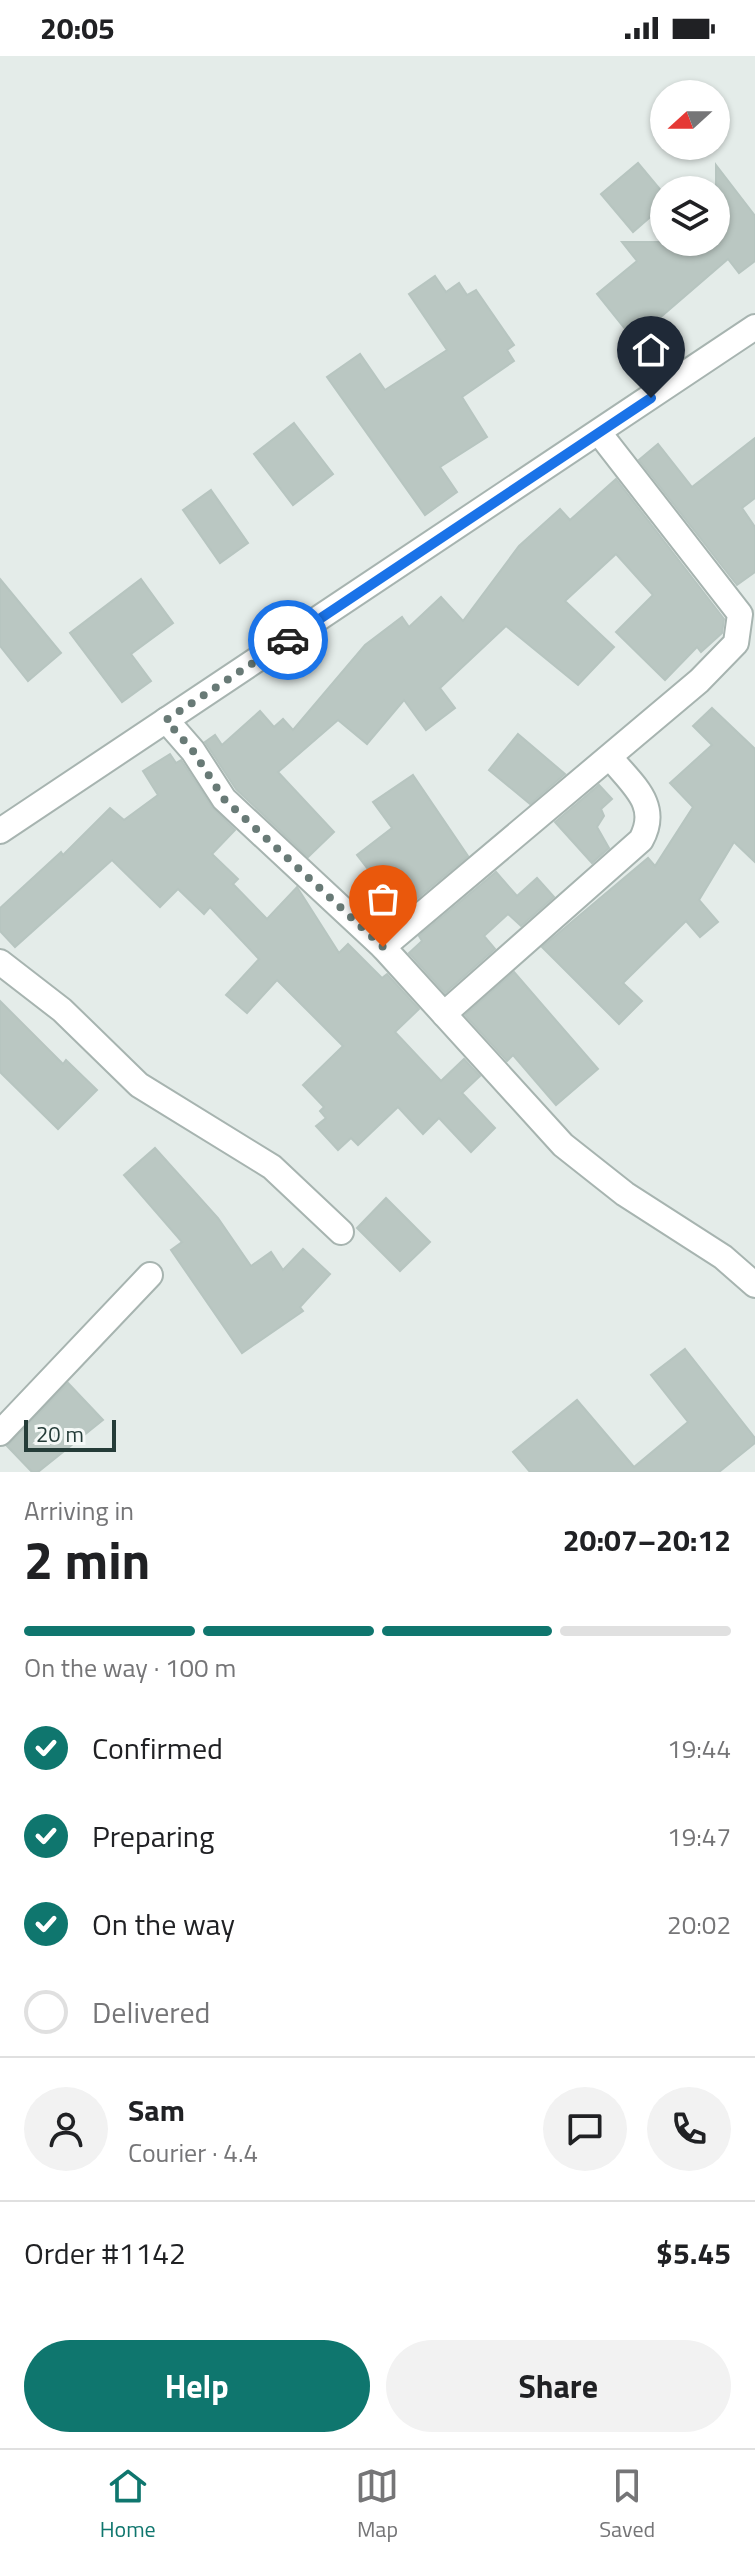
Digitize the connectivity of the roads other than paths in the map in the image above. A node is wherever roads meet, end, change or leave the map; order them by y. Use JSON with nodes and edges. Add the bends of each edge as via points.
{"nodes":[{"id":1,"x":755,"y":327,"type":"edge"},
{"id":2,"x":600,"y":434,"type":"junction"},
{"id":3,"x":166,"y":720,"type":"junction"},
{"id":4,"x":610,"y":757,"type":"junction"},
{"id":5,"x":0,"y":831,"type":"edge"},
{"id":6,"x":383,"y":947,"type":"junction"},
{"id":7,"x":0,"y":962,"type":"edge"},
{"id":8,"x":444,"y":1014,"type":"junction"},
{"id":9,"x":341,"y":1232,"type":"dead end"},
{"id":10,"x":150,"y":1275,"type":"dead end"},
{"id":11,"x":755,"y":1285,"type":"edge"},
{"id":12,"x":0,"y":1433,"type":"edge"}],
"edges":[{"from":1,"to":2,"type":"street"},
{"from":2,"to":3,"type":"street"},
{"from":2,"to":4,"type":"street","via":[[740,614],[736,643]]},
{"from":3,"to":5,"type":"street"},
{"from":3,"to":6,"type":"street","via":[[224,799]]},
{"from":4,"to":6,"type":"street"},
{"from":4,"to":8,"type":"street","via":[[647,804],[650,824],[641,840]]},
{"from":6,"to":8,"type":"street"},
{"from":7,"to":9,"type":"street","via":[[62,1010],[139,1085],[272,1167]]},
{"from":8,"to":11,"type":"street","via":[[563,1145]]},
{"from":10,"to":12,"type":"street"}]}
